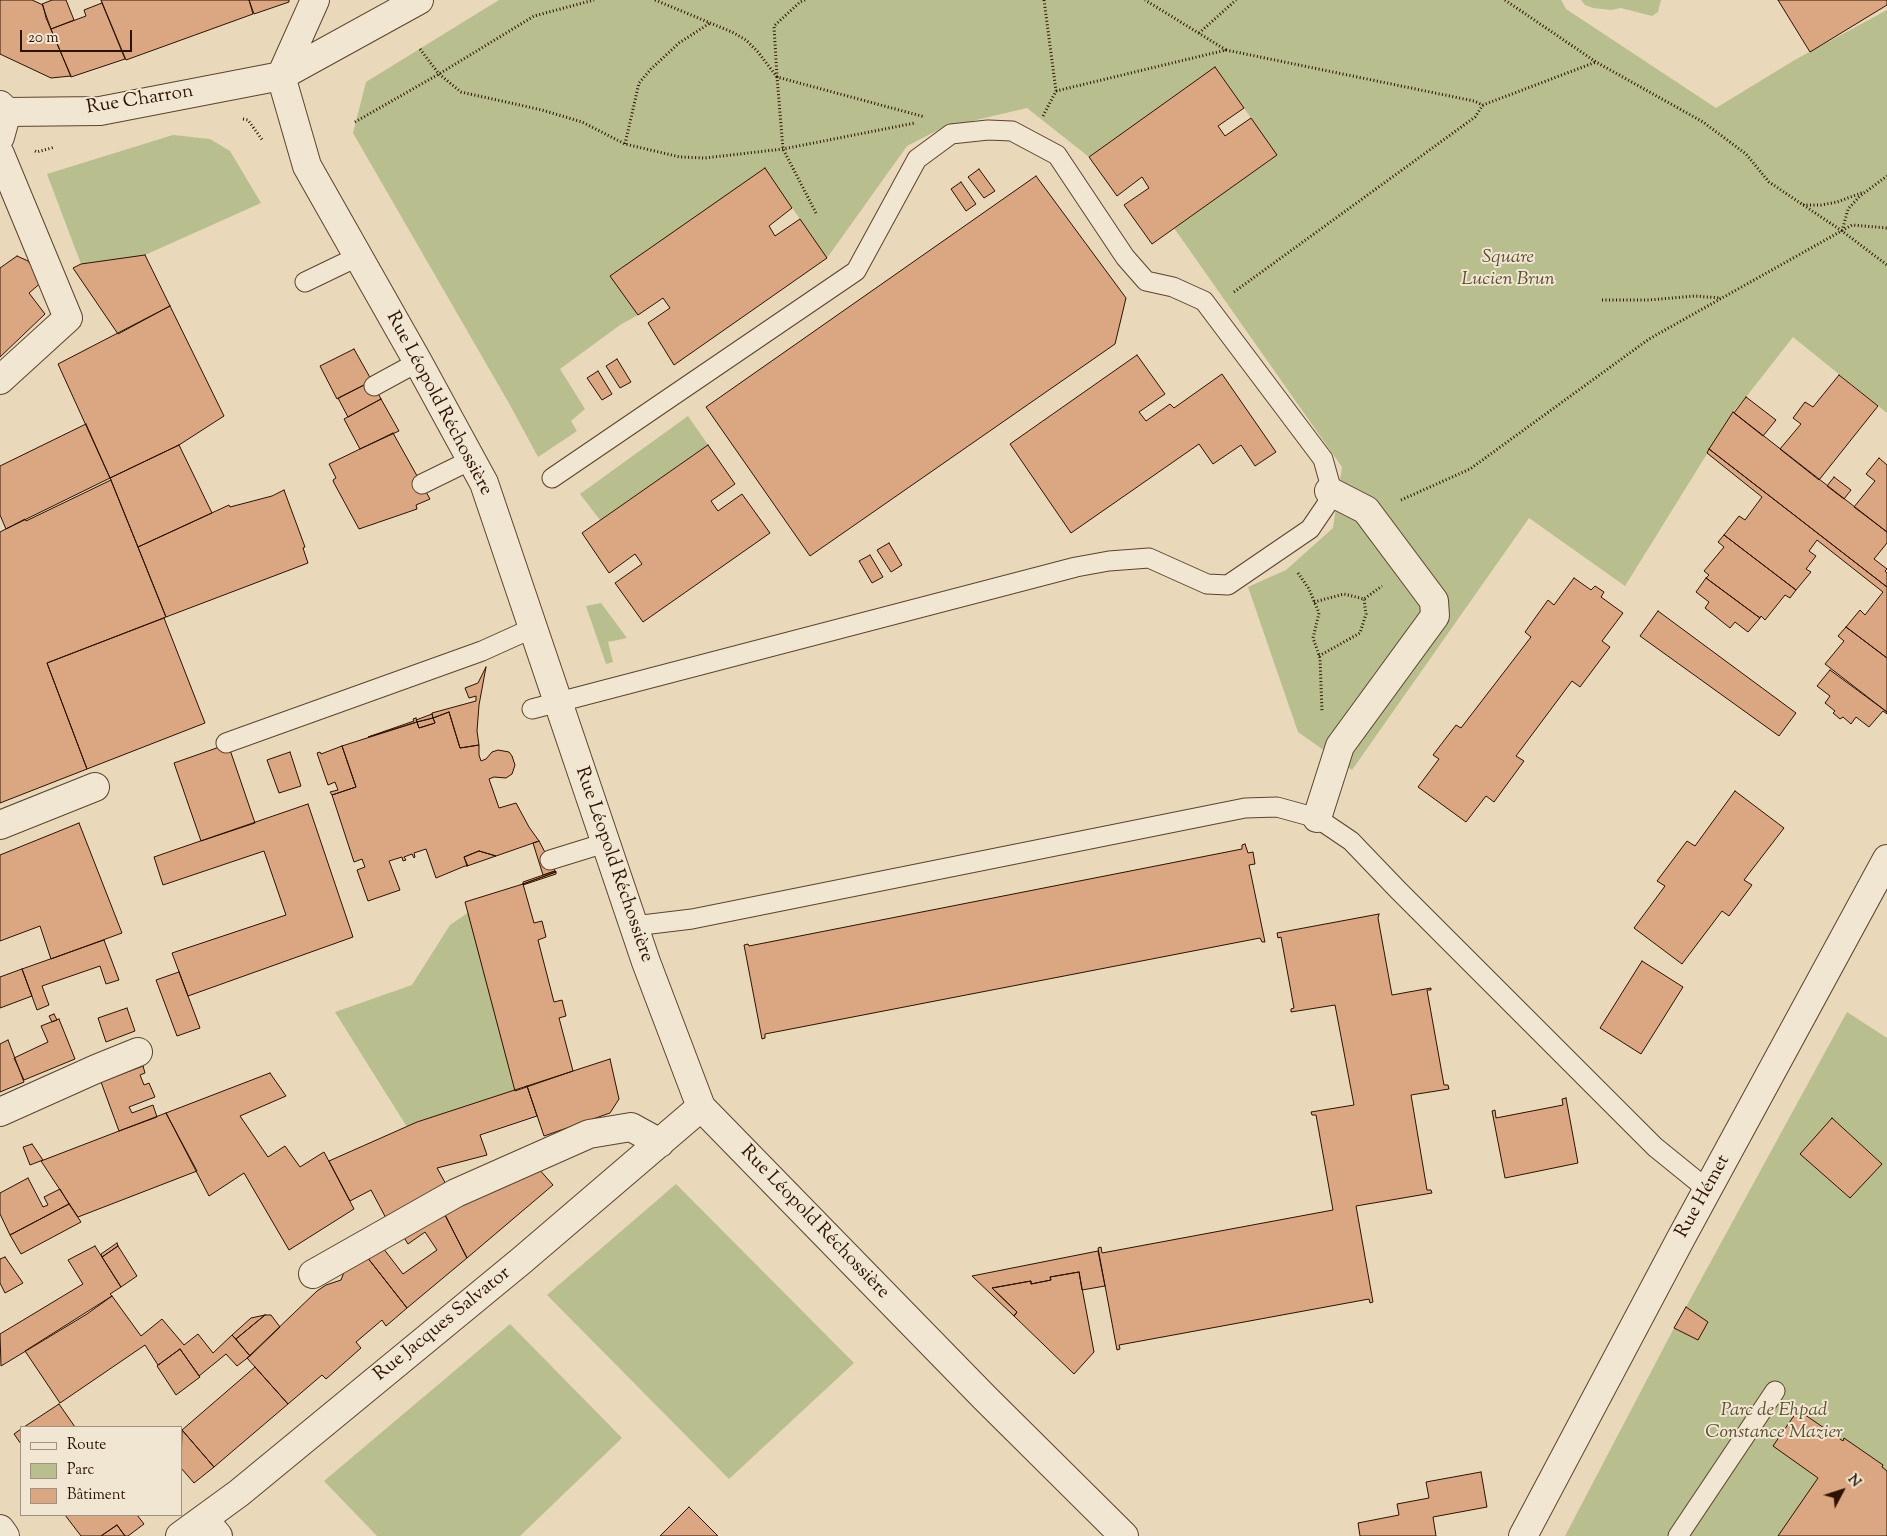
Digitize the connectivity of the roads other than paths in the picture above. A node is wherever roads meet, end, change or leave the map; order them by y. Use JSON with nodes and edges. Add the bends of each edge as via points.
{"nodes":[{"id":1,"x":315,"y":0,"type":"edge"},
{"id":2,"x":419,"y":0,"type":"edge"},
{"id":3,"x":281,"y":76,"type":"junction"},
{"id":4,"x":2,"y":111,"type":"edge"},
{"id":5,"x":0,"y":137,"type":"edge"},
{"id":6,"x":0,"y":154,"type":"edge"},
{"id":7,"x":359,"y":256,"type":"junction"},
{"id":8,"x":305,"y":282,"type":"dead end"},
{"id":9,"x":418,"y":362,"type":"junction"},
{"id":10,"x":0,"y":380,"type":"edge"},
{"id":11,"x":374,"y":386,"type":"dead end"},
{"id":12,"x":471,"y":460,"type":"junction"},
{"id":13,"x":552,"y":478,"type":"dead end"},
{"id":14,"x":422,"y":484,"type":"dead end"},
{"id":15,"x":1329,"y":491,"type":"junction"},
{"id":16,"x":533,"y":628,"type":"junction"},
{"id":17,"x":544,"y":705,"type":"junction"},
{"id":18,"x":226,"y":743,"type":"dead end"},
{"id":19,"x":95,"y":787,"type":"dead end"},
{"id":20,"x":1317,"y":818,"type":"junction"},
{"id":21,"x":0,"y":825,"type":"edge"},
{"id":22,"x":605,"y":843,"type":"junction"},
{"id":23,"x":1887,"y":859,"type":"edge"},
{"id":24,"x":550,"y":860,"type":"dead end"},
{"id":25,"x":634,"y":926,"type":"junction"},
{"id":26,"x":138,"y":1052,"type":"dead end"},
{"id":27,"x":700,"y":1107,"type":"junction"},
{"id":28,"x":0,"y":1112,"type":"edge"},
{"id":29,"x":660,"y":1143,"type":"junction"},
{"id":30,"x":1708,"y":1190,"type":"junction"},
{"id":31,"x":313,"y":1274,"type":"dead end"},
{"id":32,"x":1775,"y":1391,"type":"dead end"},
{"id":33,"x":211,"y":1527,"type":"edge"},
{"id":34,"x":0,"y":1529,"type":"edge"},
{"id":35,"x":5,"y":1536,"type":"edge"},
{"id":36,"x":180,"y":1536,"type":"edge"},
{"id":37,"x":1124,"y":1536,"type":"edge"},
{"id":38,"x":1523,"y":1536,"type":"edge"},
{"id":39,"x":1678,"y":1536,"type":"edge"}],
"edges":[{"from":1,"to":3,"type":"street"},
{"from":2,"to":3,"type":"street","name":"Rue Charron"},
{"from":3,"to":4,"type":"street","name":"Rue Charron","via":[[100,111]]},
{"from":3,"to":7,"type":"street","name":"Rue Léopold Réchossière","via":[[307,166]]},
{"from":4,"to":5,"type":"street"},
{"from":6,"to":10,"type":"street","via":[[68,318]]},
{"from":7,"to":8,"type":"lane"},
{"from":7,"to":9,"type":"street","name":"Rue Léopold Réchossière"},
{"from":9,"to":11,"type":"lane"},
{"from":9,"to":12,"type":"street","name":"Rue Léopold Réchossière"},
{"from":12,"to":14,"type":"lane"},
{"from":12,"to":16,"type":"street","name":"Rue Léopold Réchossière","via":[[484,483]]},
{"from":13,"to":15,"type":"lane","via":[[856,271],[917,159],[951,134],[988,130],[1012,131],[1057,155],[1125,258],[1146,281],[1173,287],[1204,301],[1323,459]]},
{"from":15,"to":17,"type":"lane","via":[[1327,504],[1310,529],[1228,585],[1208,584],[1149,558],[1108,560]]},
{"from":15,"to":20,"type":"street","via":[[1366,510],[1434,601],[1435,616],[1340,746]]},
{"from":16,"to":17,"type":"street","name":"Rue Léopold Réchossière"},
{"from":16,"to":18,"type":"lane","via":[[482,651]]},
{"from":17,"to":22,"type":"street","name":"Rue Léopold Réchossière"},
{"from":19,"to":21,"type":"street"},
{"from":20,"to":25,"type":"lane","via":[[1277,807],[1245,808],[692,919]]},
{"from":20,"to":30,"type":"lane","via":[[1351,841],[1655,1147]]},
{"from":22,"to":24,"type":"lane"},
{"from":22,"to":25,"type":"street","name":"Rue Léopold Réchossière"},
{"from":23,"to":30,"type":"street","name":"Rue Hémet"},
{"from":25,"to":27,"type":"street","name":"Rue Léopold Réchossière"},
{"from":26,"to":28,"type":"street"},
{"from":27,"to":29,"type":"street","name":"Rue Jacques Salvator"},
{"from":27,"to":37,"type":"street","name":"Rue Léopold Réchossière"},
{"from":29,"to":31,"type":"street","via":[[630,1127],[589,1134],[456,1193]]},
{"from":29,"to":33,"type":"street","name":"Rue Jacques Salvator","via":[[514,1268],[239,1493]]},
{"from":30,"to":38,"type":"street","name":"Rue Hémet"},
{"from":32,"to":39,"type":"lane"},
{"from":33,"to":36,"type":"street","name":"Rue Jacques Salvator"},
{"from":34,"to":35,"type":"street"}]}
